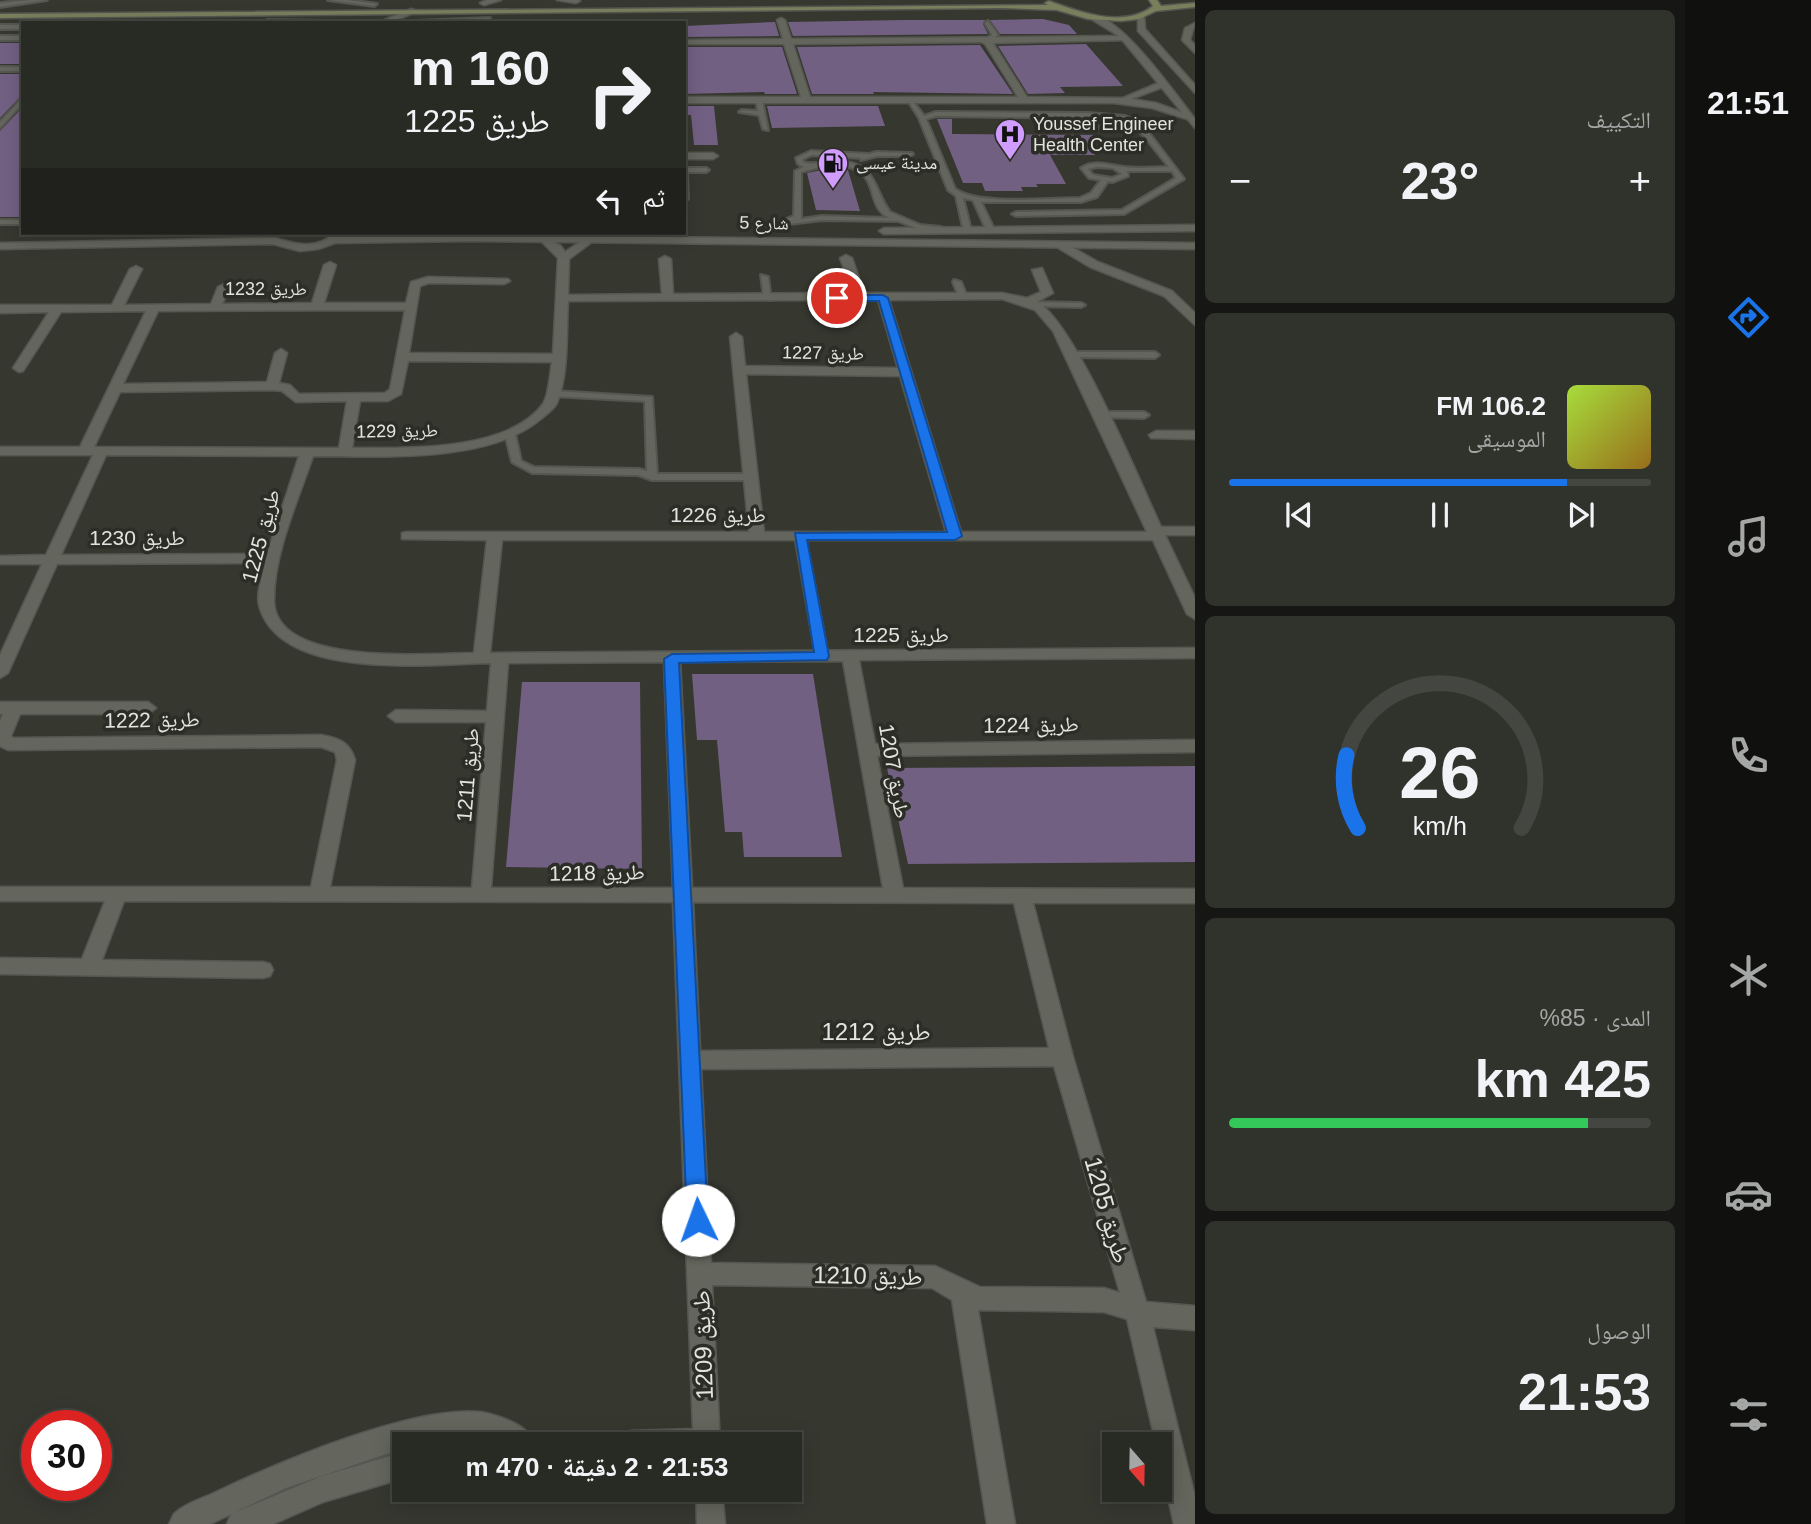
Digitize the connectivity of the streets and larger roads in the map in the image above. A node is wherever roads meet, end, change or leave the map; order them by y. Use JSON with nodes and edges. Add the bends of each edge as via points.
{"nodes":[{"id":1,"x":498,"y":0,"type":"edge"},
{"id":2,"x":561,"y":0,"type":"edge"},
{"id":3,"x":735,"y":0,"type":"edge"},
{"id":4,"x":1047,"y":0,"type":"edge"},
{"id":5,"x":576,"y":1,"type":"edge"},
{"id":6,"x":484,"y":3,"type":"junction"},
{"id":7,"x":1155,"y":5,"type":"edge"},
{"id":8,"x":1195,"y":5,"type":"edge"},
{"id":9,"x":0,"y":6,"type":"edge"},
{"id":10,"x":1057,"y":8,"type":"junction"},
{"id":11,"x":414,"y":11,"type":"junction"},
{"id":12,"x":365,"y":12,"type":"junction"},
{"id":13,"x":0,"y":16,"type":"edge"},
{"id":14,"x":1141,"y":16,"type":"junction"},
{"id":15,"x":1094,"y":17,"type":"junction"},
{"id":16,"x":781,"y":20,"type":"dead end"},
{"id":17,"x":377,"y":21,"type":"edge"},
{"id":18,"x":386,"y":21,"type":"edge"},
{"id":19,"x":1195,"y":25,"type":"edge"},
{"id":20,"x":1126,"y":38,"type":"junction"},
{"id":21,"x":988,"y":40,"type":"junction"},
{"id":22,"x":787,"y":41,"type":"junction"},
{"id":23,"x":686,"y":42,"type":"edge"},
{"id":24,"x":1195,"y":50,"type":"edge"},
{"id":25,"x":1163,"y":84,"type":"junction"},
{"id":26,"x":1195,"y":90,"type":"edge"},
{"id":27,"x":686,"y":100,"type":"edge"},
{"id":28,"x":807,"y":100,"type":"junction"},
{"id":29,"x":1024,"y":100,"type":"junction"},
{"id":30,"x":1114,"y":100,"type":"junction"},
{"id":31,"x":1187,"y":116,"type":"junction"},
{"id":32,"x":1195,"y":125,"type":"edge"},
{"id":33,"x":686,"y":156,"type":"edge"},
{"id":34,"x":713,"y":156,"type":"dead end"},
{"id":35,"x":1195,"y":229,"type":"edge"},
{"id":36,"x":686,"y":231,"type":"edge"},
{"id":37,"x":1139,"y":231,"type":"junction"},
{"id":38,"x":0,"y":235,"type":"edge"},
{"id":39,"x":21,"y":235,"type":"edge"},
{"id":40,"x":337,"y":236,"type":"edge"},
{"id":41,"x":274,"y":237,"type":"edge"},
{"id":42,"x":543,"y":239,"type":"junction"},
{"id":43,"x":590,"y":239,"type":"junction"},
{"id":44,"x":1059,"y":244,"type":"junction"},
{"id":45,"x":1098,"y":245,"type":"junction"},
{"id":46,"x":0,"y":246,"type":"edge"},
{"id":47,"x":1195,"y":246,"type":"edge"},
{"id":48,"x":565,"y":258,"type":"junction"},
{"id":49,"x":846,"y":258,"type":"dead end"},
{"id":50,"x":665,"y":259,"type":"dead end"},
{"id":51,"x":330,"y":265,"type":"dead end"},
{"id":52,"x":136,"y":269,"type":"dead end"},
{"id":53,"x":1038,"y":270,"type":"dead end"},
{"id":54,"x":1111,"y":273,"type":"junction"},
{"id":55,"x":504,"y":281,"type":"dead end"},
{"id":56,"x":224,"y":287,"type":"dead end"},
{"id":57,"x":10,"y":294,"type":"dead end"},
{"id":58,"x":561,"y":298,"type":"junction"},
{"id":59,"x":668,"y":298,"type":"junction"},
{"id":60,"x":860,"y":298,"type":"junction"},
{"id":61,"x":883,"y":298,"type":"junction"},
{"id":62,"x":1031,"y":303,"type":"junction"},
{"id":63,"x":317,"y":306,"type":"junction"},
{"id":64,"x":409,"y":306,"type":"junction"},
{"id":65,"x":117,"y":307,"type":"junction"},
{"id":66,"x":154,"y":307,"type":"junction"},
{"id":67,"x":215,"y":307,"type":"junction"},
{"id":68,"x":58,"y":308,"type":"junction"},
{"id":69,"x":1,"y":309,"type":"edge"},
{"id":70,"x":1195,"y":321,"type":"edge"},
{"id":71,"x":736,"y":337,"type":"dead end"},
{"id":72,"x":281,"y":353,"type":"dead end"},
{"id":73,"x":402,"y":357,"type":"junction"},
{"id":74,"x":559,"y":358,"type":"junction"},
{"id":75,"x":19,"y":368,"type":"dead end"},
{"id":76,"x":739,"y":370,"type":"junction"},
{"id":77,"x":907,"y":372,"type":"junction"},
{"id":78,"x":272,"y":386,"type":"junction"},
{"id":79,"x":115,"y":388,"type":"junction"},
{"id":80,"x":354,"y":398,"type":"junction"},
{"id":81,"x":1156,"y":435,"type":"dead end"},
{"id":82,"x":1195,"y":435,"type":"edge"},
{"id":83,"x":0,"y":451,"type":"edge"},
{"id":84,"x":85,"y":451,"type":"junction"},
{"id":85,"x":345,"y":451,"type":"junction"},
{"id":86,"x":101,"y":452,"type":"junction"},
{"id":87,"x":307,"y":452,"type":"junction"},
{"id":88,"x":1195,"y":531,"type":"edge"},
{"id":89,"x":1155,"y":533,"type":"junction"},
{"id":90,"x":407,"y":536,"type":"dead end"},
{"id":91,"x":495,"y":536,"type":"junction"},
{"id":92,"x":757,"y":536,"type":"junction"},
{"id":93,"x":955,"y":536,"type":"junction"},
{"id":94,"x":273,"y":558,"type":"junction"},
{"id":95,"x":50,"y":559,"type":"junction"},
{"id":96,"x":0,"y":560,"type":"edge"},
{"id":97,"x":1195,"y":614,"type":"edge"},
{"id":98,"x":1195,"y":653,"type":"edge"},
{"id":99,"x":850,"y":657,"type":"junction"},
{"id":100,"x":481,"y":658,"type":"junction"},
{"id":101,"x":500,"y":658,"type":"junction"},
{"id":102,"x":672,"y":659,"type":"junction"},
{"id":103,"x":0,"y":673,"type":"edge"},
{"id":104,"x":7,"y":708,"type":"edge"},
{"id":105,"x":148,"y":708,"type":"dead end"},
{"id":106,"x":396,"y":716,"type":"dead end"},
{"id":107,"x":495,"y":717,"type":"junction"},
{"id":108,"x":2,"y":746,"type":"edge"},
{"id":109,"x":1195,"y":746,"type":"edge"},
{"id":110,"x":867,"y":750,"type":"junction"},
{"id":111,"x":0,"y":894,"type":"edge"},
{"id":112,"x":117,"y":894,"type":"junction"},
{"id":113,"x":894,"y":894,"type":"junction"},
{"id":114,"x":319,"y":895,"type":"junction"},
{"id":115,"x":682,"y":895,"type":"junction"},
{"id":116,"x":1195,"y":896,"type":"edge"},
{"id":117,"x":481,"y":897,"type":"junction"},
{"id":118,"x":1022,"y":897,"type":"junction"},
{"id":119,"x":0,"y":966,"type":"edge"},
{"id":120,"x":89,"y":967,"type":"junction"},
{"id":121,"x":263,"y":970,"type":"dead end"},
{"id":122,"x":1062,"y":1057,"type":"junction"},
{"id":123,"x":690,"y":1060,"type":"junction"},
{"id":124,"x":700,"y":1274,"type":"junction"},
{"id":125,"x":963,"y":1294,"type":"junction"},
{"id":126,"x":1137,"y":1311,"type":"junction"},
{"id":127,"x":1195,"y":1318,"type":"edge"},
{"id":128,"x":416,"y":1432,"type":"edge"},
{"id":129,"x":502,"y":1432,"type":"edge"},
{"id":130,"x":707,"y":1432,"type":"edge"},
{"id":131,"x":392,"y":1440,"type":"edge"},
{"id":132,"x":392,"y":1469,"type":"edge"},
{"id":133,"x":710,"y":1502,"type":"edge"},
{"id":134,"x":183,"y":1524,"type":"edge"},
{"id":135,"x":242,"y":1524,"type":"edge"},
{"id":136,"x":711,"y":1524,"type":"edge"},
{"id":137,"x":1001,"y":1524,"type":"edge"},
{"id":138,"x":1188,"y":1524,"type":"edge"}],
"edges":[{"from":1,"to":6,"type":"street"},
{"from":2,"to":5,"type":"street"},
{"from":3,"to":5,"type":"main road"},
{"from":4,"to":10,"type":"main road"},
{"from":5,"to":6,"type":"main road"},
{"from":6,"to":9,"type":"main road"},
{"from":7,"to":8,"type":"main road"},
{"from":7,"to":14,"type":"main road"},
{"from":10,"to":11,"type":"main road"},
{"from":10,"to":15,"type":"main road"},
{"from":11,"to":12,"type":"main road"},
{"from":11,"to":18,"type":"street"},
{"from":12,"to":13,"type":"main road"},
{"from":12,"to":17,"type":"street"},
{"from":14,"to":15,"type":"main road"},
{"from":14,"to":26,"type":"street","via":[[1141,29]]},
{"from":15,"to":20,"type":"street"},
{"from":16,"to":22,"type":"street"},
{"from":19,"to":24,"type":"street","via":[[1186,40]]},
{"from":20,"to":21,"type":"street"},
{"from":20,"to":25,"type":"street"},
{"from":21,"to":22,"type":"street"},
{"from":21,"to":29,"type":"street"},
{"from":22,"to":23,"type":"street"},
{"from":22,"to":28,"type":"street"},
{"from":25,"to":30,"type":"street"},
{"from":25,"to":31,"type":"street"},
{"from":27,"to":28,"type":"street"},
{"from":28,"to":29,"type":"street"},
{"from":29,"to":30,"type":"street"},
{"from":30,"to":31,"type":"street"},
{"from":31,"to":32,"type":"street"},
{"from":33,"to":34,"type":"street"},
{"from":35,"to":37,"type":"street","name":"شارع 5"},
{"from":36,"to":37,"type":"street","name":"شارع 5"},
{"from":37,"to":44,"type":"street","via":[[1073,237]]},
{"from":38,"to":39,"type":"street"},
{"from":40,"to":41,"type":"street","name":"شارع 5","via":[[318,246],[298,247]]},
{"from":40,"to":42,"type":"street","name":"شارع 5"},
{"from":41,"to":46,"type":"street"},
{"from":42,"to":43,"type":"street","name":"شارع 5"},
{"from":42,"to":48,"type":"street"},
{"from":43,"to":44,"type":"street","name":"شارع 5"},
{"from":43,"to":48,"type":"street"},
{"from":44,"to":45,"type":"street","name":"شارع 5"},
{"from":44,"to":54,"type":"street","via":[[1088,265]]},
{"from":45,"to":47,"type":"street","name":"شارع 5"},
{"from":45,"to":54,"type":"street","via":[[1091,252],[1091,261]]},
{"from":48,"to":58,"type":"street"},
{"from":49,"to":60,"type":"street"},
{"from":50,"to":59,"type":"street"},
{"from":51,"to":63,"type":"street","name":"طريق 1232"},
{"from":52,"to":65,"type":"street"},
{"from":53,"to":62,"type":"street","via":[[1046,293]]},
{"from":54,"to":70,"type":"street","via":[[1176,296]]},
{"from":55,"to":64,"type":"street","via":[[423,281],[413,287]]},
{"from":56,"to":67,"type":"street","name":"طريق 1232"},
{"from":57,"to":69,"type":"street"},
{"from":58,"to":59,"type":"street"},
{"from":58,"to":74,"type":"street"},
{"from":59,"to":60,"type":"street"},
{"from":60,"to":61,"type":"street"},
{"from":61,"to":62,"type":"street","via":[[1002,296]]},
{"from":61,"to":77,"type":"street"},
{"from":62,"to":89,"type":"street","via":[[1052,317],[1073,355]]},
{"from":63,"to":64,"type":"street","name":"طريق 1232"},
{"from":63,"to":67,"type":"street","name":"طريق 1232"},
{"from":64,"to":73,"type":"street"},
{"from":65,"to":66,"type":"street","name":"طريق 1232"},
{"from":65,"to":68,"type":"street","name":"طريق 1232"},
{"from":66,"to":67,"type":"street","name":"طريق 1232"},
{"from":66,"to":79,"type":"street"},
{"from":68,"to":69,"type":"street","name":"طريق 1232"},
{"from":68,"to":75,"type":"street"},
{"from":71,"to":76,"type":"street"},
{"from":72,"to":78,"type":"street"},
{"from":73,"to":74,"type":"street"},
{"from":73,"to":80,"type":"street","via":[[394,393],[383,398]]},
{"from":74,"to":85,"type":"street","name":"طريق 1229","via":[[555,394],[540,415],[510,434],[439,451]]},
{"from":76,"to":77,"type":"street","name":"طريق 1227"},
{"from":76,"to":92,"type":"street"},
{"from":77,"to":93,"type":"street"},
{"from":78,"to":79,"type":"street"},
{"from":78,"to":80,"type":"street","via":[[286,388],[296,398]]},
{"from":79,"to":84,"type":"street"},
{"from":80,"to":85,"type":"street"},
{"from":81,"to":82,"type":"street"},
{"from":83,"to":84,"type":"street","name":"طريق 1229"},
{"from":84,"to":86,"type":"street","name":"طريق 1229"},
{"from":85,"to":87,"type":"street","name":"طريق 1229"},
{"from":86,"to":87,"type":"street","name":"طريق 1229"},
{"from":86,"to":95,"type":"street"},
{"from":87,"to":94,"type":"street","name":"طريق 1225"},
{"from":88,"to":89,"type":"street","name":"طريق 1226"},
{"from":89,"to":93,"type":"street","name":"طريق 1226"},
{"from":89,"to":97,"type":"street"},
{"from":90,"to":91,"type":"street","name":"طريق 1226"},
{"from":91,"to":92,"type":"street","name":"طريق 1226"},
{"from":91,"to":100,"type":"street"},
{"from":92,"to":93,"type":"street","name":"طريق 1226"},
{"from":94,"to":95,"type":"street","name":"طريق 1230"},
{"from":94,"to":100,"type":"street","name":"طريق 1225","via":[[266,602],[276,628],[310,648],[354,659]]},
{"from":95,"to":96,"type":"street","name":"طريق 1230"},
{"from":95,"to":103,"type":"street"},
{"from":98,"to":99,"type":"street","name":"طريق 1225"},
{"from":99,"to":102,"type":"street","name":"طريق 1225"},
{"from":99,"to":110,"type":"street","name":"طريق 1207"},
{"from":100,"to":101,"type":"street","name":"طريق 1225"},
{"from":101,"to":102,"type":"street","name":"طريق 1225"},
{"from":101,"to":107,"type":"street","name":"طريق 1211"},
{"from":102,"to":115,"type":"street","name":"طريق 1209"},
{"from":104,"to":105,"type":"street","name":"طريق 1222"},
{"from":104,"to":108,"type":"street","name":"طريق 1222"},
{"from":106,"to":107,"type":"street"},
{"from":107,"to":117,"type":"street","name":"طريق 1211"},
{"from":108,"to":114,"type":"street","name":"طريق 1222","via":[[321,741],[337,745],[346,760]]},
{"from":109,"to":110,"type":"street","name":"طريق 1224"},
{"from":110,"to":113,"type":"street","name":"طريق 1207"},
{"from":111,"to":112,"type":"street","name":"طريق 1218"},
{"from":112,"to":114,"type":"street","name":"طريق 1218"},
{"from":112,"to":120,"type":"street"},
{"from":113,"to":115,"type":"street","name":"طريق 1218"},
{"from":113,"to":118,"type":"street","name":"طريق 1218"},
{"from":114,"to":117,"type":"street","name":"طريق 1218"},
{"from":115,"to":117,"type":"street","name":"طريق 1218"},
{"from":115,"to":123,"type":"street","name":"طريق 1209"},
{"from":116,"to":118,"type":"street","name":"طريق 1218"},
{"from":118,"to":122,"type":"street","name":"طريق 1205"},
{"from":119,"to":120,"type":"street"},
{"from":120,"to":121,"type":"street"},
{"from":122,"to":123,"type":"street","name":"طريق 1212"},
{"from":122,"to":126,"type":"street","name":"طريق 1205"},
{"from":123,"to":124,"type":"street","name":"طريق 1209"},
{"from":124,"to":125,"type":"street","name":"طريق 1210","via":[[935,1277]]},
{"from":124,"to":130,"type":"street","name":"طريق 1209"},
{"from":125,"to":126,"type":"street","name":"طريق 1210","via":[[980,1299],[1104,1300]]},
{"from":125,"to":137,"type":"street"},
{"from":126,"to":127,"type":"street","name":"طريق 1210"},
{"from":126,"to":138,"type":"street","name":"طريق 1205"},
{"from":128,"to":129,"type":"street","via":[[447,1425],[492,1426]]},
{"from":131,"to":134,"type":"street","via":[[284,1478]]},
{"from":132,"to":135,"type":"street","via":[[322,1489]]},
{"from":133,"to":136,"type":"street"}]}
